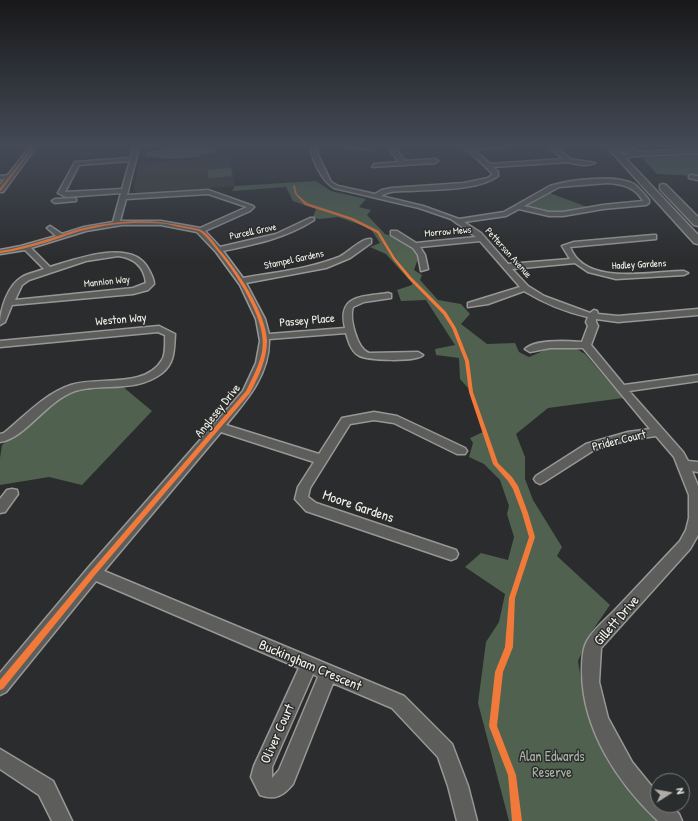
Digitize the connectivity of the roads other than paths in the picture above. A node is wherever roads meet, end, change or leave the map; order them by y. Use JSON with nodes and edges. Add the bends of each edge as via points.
{"nodes":[{"id":1,"x":65,"y":185,"type":"edge"},
{"id":2,"x":125,"y":185,"type":"edge"},
{"id":3,"x":330,"y":185,"type":"edge"},
{"id":4,"x":333,"y":185,"type":"edge"},
{"id":5,"x":455,"y":185,"type":"edge"},
{"id":6,"x":459,"y":185,"type":"edge"},
{"id":7,"x":573,"y":185,"type":"edge"},
{"id":8,"x":630,"y":185,"type":"edge"},
{"id":9,"x":654,"y":185,"type":"edge"},
{"id":10,"x":661,"y":185,"type":"edge"},
{"id":11,"x":96,"y":193,"type":"junction"},
{"id":12,"x":467,"y":193,"type":"dead end"},
{"id":13,"x":123,"y":194,"type":"junction"},
{"id":14,"x":359,"y":194,"type":"junction"},
{"id":15,"x":375,"y":197,"type":"junction"},
{"id":16,"x":55,"y":201,"type":"dead end"},
{"id":17,"x":518,"y":207,"type":"junction"},
{"id":18,"x":312,"y":219,"type":"dead end"},
{"id":19,"x":459,"y":221,"type":"junction"},
{"id":20,"x":698,"y":223,"type":"edge"},
{"id":21,"x":116,"y":224,"type":"junction"},
{"id":22,"x":50,"y":228,"type":"dead end"},
{"id":23,"x":200,"y":231,"type":"junction"},
{"id":24,"x":394,"y":233,"type":"dead end"},
{"id":25,"x":61,"y":236,"type":"junction"},
{"id":26,"x":653,"y":237,"type":"dead end"},
{"id":27,"x":482,"y":239,"type":"junction"},
{"id":28,"x":368,"y":241,"type":"dead end"},
{"id":29,"x":698,"y":241,"type":"edge"},
{"id":30,"x":417,"y":245,"type":"junction"},
{"id":31,"x":27,"y":248,"type":"junction"},
{"id":32,"x":217,"y":250,"type":"junction"},
{"id":33,"x":0,"y":252,"type":"edge"},
{"id":34,"x":576,"y":261,"type":"junction"},
{"id":35,"x":506,"y":268,"type":"junction"},
{"id":36,"x":424,"y":269,"type":"dead end"},
{"id":37,"x":49,"y":270,"type":"junction"},
{"id":38,"x":684,"y":273,"type":"dead end"},
{"id":39,"x":242,"y":281,"type":"junction"},
{"id":40,"x":525,"y":288,"type":"junction"},
{"id":41,"x":388,"y":296,"type":"dead end"},
{"id":42,"x":9,"y":303,"type":"junction"},
{"id":43,"x":471,"y":305,"type":"dead end"},
{"id":44,"x":698,"y":312,"type":"edge"},
{"id":45,"x":596,"y":317,"type":"junction"},
{"id":46,"x":0,"y":322,"type":"edge"},
{"id":47,"x":350,"y":330,"type":"junction"},
{"id":48,"x":266,"y":337,"type":"junction"},
{"id":49,"x":0,"y":344,"type":"edge"},
{"id":50,"x":586,"y":345,"type":"junction"},
{"id":51,"x":530,"y":349,"type":"dead end"},
{"id":52,"x":418,"y":355,"type":"dead end"},
{"id":53,"x":698,"y":378,"type":"edge"},
{"id":54,"x":621,"y":389,"type":"junction"},
{"id":55,"x":219,"y":427,"type":"junction"},
{"id":56,"x":659,"y":432,"type":"junction"},
{"id":57,"x":0,"y":438,"type":"edge"},
{"id":58,"x":461,"y":451,"type":"dead end"},
{"id":59,"x":320,"y":459,"type":"junction"},
{"id":60,"x":691,"y":466,"type":"edge"},
{"id":61,"x":540,"y":480,"type":"dead end"},
{"id":62,"x":12,"y":494,"type":"dead end"},
{"id":63,"x":0,"y":508,"type":"edge"},
{"id":64,"x":696,"y":532,"type":"edge"},
{"id":65,"x":451,"y":554,"type":"dead end"},
{"id":66,"x":93,"y":573,"type":"junction"},
{"id":67,"x":309,"y":666,"type":"junction"},
{"id":68,"x":328,"y":674,"type":"junction"},
{"id":69,"x":0,"y":686,"type":"edge"},
{"id":70,"x":0,"y":758,"type":"edge"},
{"id":71,"x":62,"y":821,"type":"edge"},
{"id":72,"x":467,"y":821,"type":"edge"},
{"id":73,"x":672,"y":821,"type":"edge"}],
"edges":[{"from":1,"to":11,"type":"street","via":[[61,193],[66,195]]},
{"from":2,"to":13,"type":"street"},
{"from":3,"to":14,"type":"street","name":"Petterson Avenue"},
{"from":4,"to":14,"type":"street","name":"Petterson Avenue"},
{"from":5,"to":15,"type":"street","via":[[384,191]]},
{"from":6,"to":12,"type":"street"},
{"from":7,"to":17,"type":"street","via":[[552,187]]},
{"from":8,"to":17,"type":"street","via":[[646,200],[646,203],[563,214],[549,214]]},
{"from":9,"to":29,"type":"highway"},
{"from":10,"to":20,"type":"highway"},
{"from":11,"to":13,"type":"street"},
{"from":11,"to":16,"type":"street","via":[[89,198]]},
{"from":13,"to":21,"type":"street"},
{"from":13,"to":23,"type":"street","via":[[208,192],[251,207]]},
{"from":14,"to":15,"type":"street","name":"Petterson Avenue"},
{"from":15,"to":19,"type":"street","name":"Petterson Avenue","via":[[420,207]]},
{"from":17,"to":19,"type":"street","via":[[496,217]]},
{"from":18,"to":32,"type":"street","name":"Purcell Grove","via":[[300,228],[277,237]]},
{"from":19,"to":27,"type":"street","name":"Petterson Avenue"},
{"from":21,"to":23,"type":"street","via":[[142,221],[174,224]]},
{"from":21,"to":25,"type":"street"},
{"from":22,"to":25,"type":"street"},
{"from":23,"to":32,"type":"street","name":"Anglesey Drive"},
{"from":24,"to":30,"type":"street","name":"Morrow Mews"},
{"from":25,"to":31,"type":"street"},
{"from":26,"to":34,"type":"street","name":"Hadley Gardens","via":[[566,246],[567,252]]},
{"from":27,"to":30,"type":"street","name":"Morrow Mews"},
{"from":27,"to":35,"type":"street","name":"Petterson Avenue"},
{"from":28,"to":39,"type":"street","name":"Stampel Gardens","via":[[347,256],[323,266]]},
{"from":30,"to":36,"type":"street","name":"Morrow Mews","via":[[423,255]]},
{"from":31,"to":33,"type":"street"},
{"from":31,"to":37,"type":"street"},
{"from":32,"to":39,"type":"street","name":"Anglesey Drive"},
{"from":34,"to":35,"type":"street"},
{"from":34,"to":38,"type":"street","name":"Hadley Gardens","via":[[588,270],[608,277]]},
{"from":35,"to":40,"type":"street","name":"Petterson Avenue"},
{"from":37,"to":42,"type":"street","name":"Mannion Way","via":[[26,278],[18,284]]},
{"from":37,"to":42,"type":"street","name":"Mannion Way","via":[[106,254],[130,255],[140,261],[150,284],[133,291]]},
{"from":39,"to":48,"type":"street","name":"Anglesey Drive","via":[[262,318]]},
{"from":40,"to":43,"type":"street"},
{"from":40,"to":45,"type":"street","name":"Petterson Avenue","via":[[541,298]]},
{"from":41,"to":47,"type":"street","name":"Passey Place","via":[[349,306],[346,312]]},
{"from":42,"to":46,"type":"street","name":"Mannion Way"},
{"from":44,"to":45,"type":"street","name":"Petterson Avenue","via":[[624,318]]},
{"from":45,"to":50,"type":"street"},
{"from":47,"to":48,"type":"street","name":"Passey Place"},
{"from":47,"to":52,"type":"street","name":"Passey Place","via":[[355,348],[362,354]]},
{"from":48,"to":55,"type":"street","name":"Anglesey Drive","via":[[258,373]]},
{"from":49,"to":57,"type":"street","name":"Weston Way","via":[[159,330],[170,334],[168,359],[158,371],[135,382],[74,388],[52,398],[7,437]]},
{"from":50,"to":51,"type":"street","via":[[541,345]]},
{"from":50,"to":54,"type":"street","name":"Gillett Drive"},
{"from":53,"to":54,"type":"street"},
{"from":54,"to":56,"type":"street","name":"Gillett Drive"},
{"from":55,"to":59,"type":"street"},
{"from":55,"to":66,"type":"street","name":"Anglesey Drive"},
{"from":56,"to":60,"type":"street","name":"Gillett Drive"},
{"from":56,"to":61,"type":"street","name":"Prider Court","via":[[628,436],[590,447]]},
{"from":58,"to":59,"type":"street","name":"Moore Gardens","via":[[397,420],[374,416],[346,421]]},
{"from":59,"to":65,"type":"street","name":"Moore Gardens","via":[[304,486],[301,499],[311,507]]},
{"from":60,"to":64,"type":"street","name":"Gillett Drive"},
{"from":62,"to":63,"type":"street"},
{"from":64,"to":73,"type":"street","name":"Gillett Drive","via":[[593,646],[590,660],[589,681],[593,704],[611,745],[636,784]]},
{"from":66,"to":67,"type":"street","name":"Buckingham Crescent"},
{"from":66,"to":69,"type":"street","name":"Anglesey Drive"},
{"from":67,"to":68,"type":"street","name":"Buckingham Crescent"},
{"from":67,"to":68,"type":"street","name":"Oliver Court","via":[[263,766],[261,777],[267,788],[278,787],[286,777]]},
{"from":68,"to":72,"type":"street","name":"Buckingham Crescent","via":[[398,702],[445,751]]},
{"from":70,"to":71,"type":"street","via":[[46,788]]}]}
